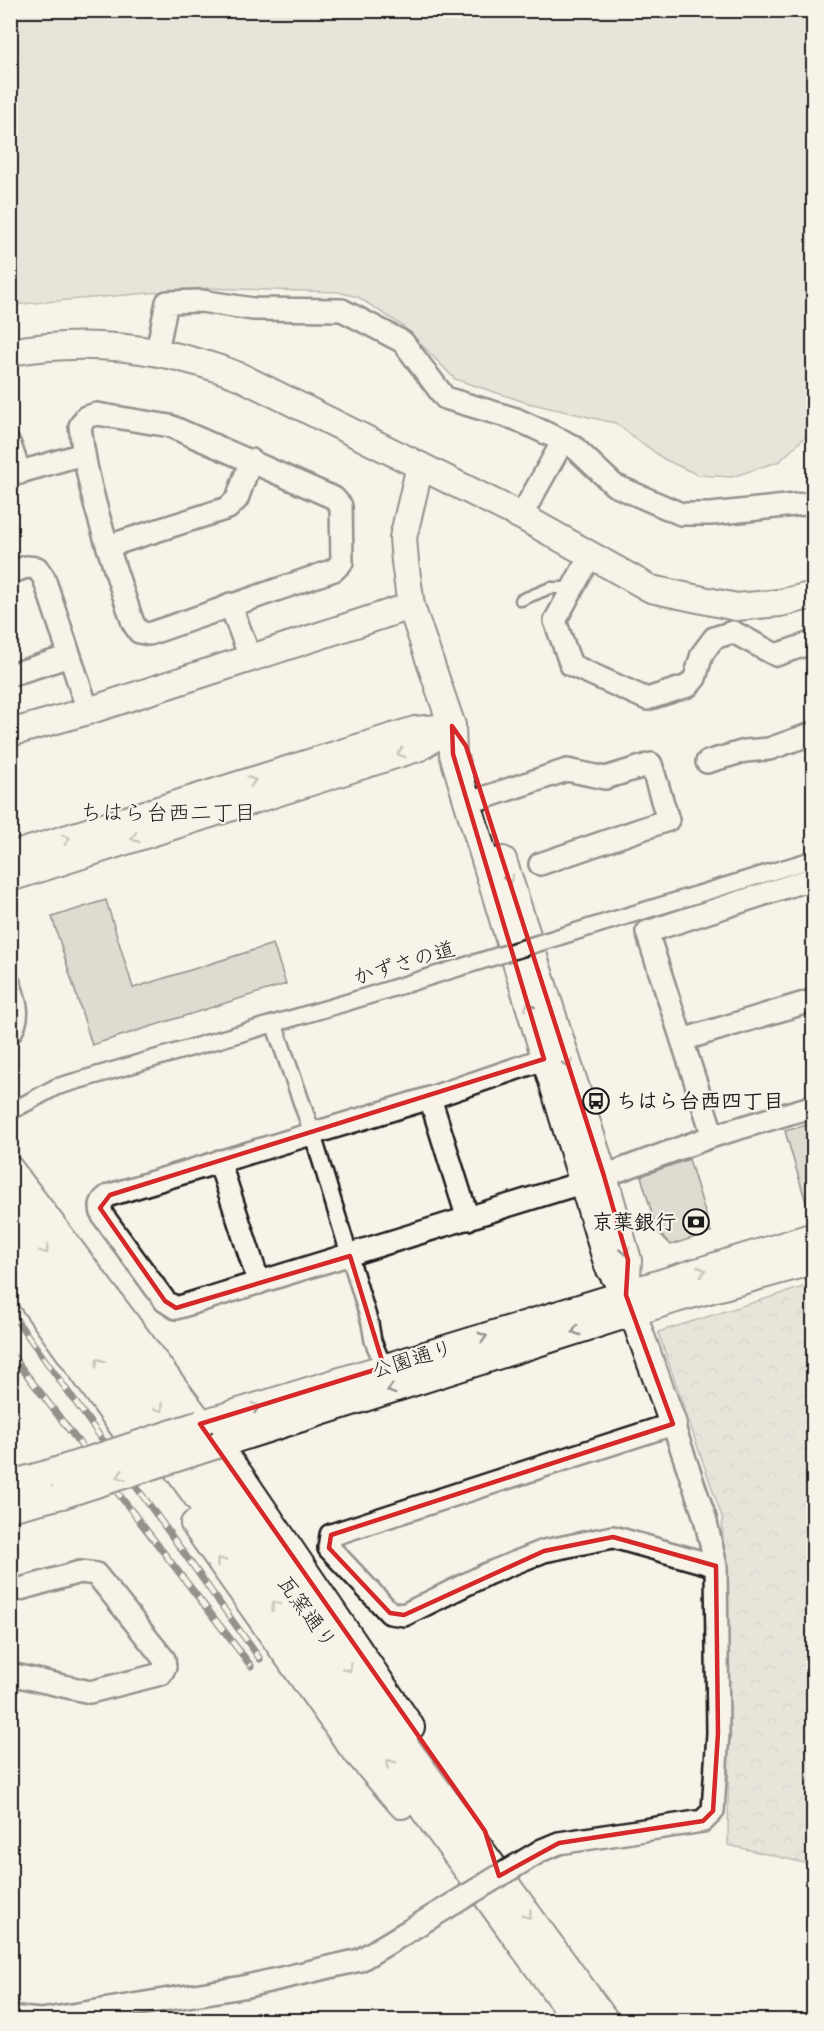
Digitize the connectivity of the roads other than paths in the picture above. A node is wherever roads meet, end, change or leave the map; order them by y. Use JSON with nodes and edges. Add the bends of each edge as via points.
{"nodes":[{"id":1,"x":157,"y":351,"type":"junction"},
{"id":2,"x":10,"y":352,"type":"edge"},
{"id":3,"x":563,"y":441,"type":"junction"},
{"id":4,"x":10,"y":445,"type":"edge"},
{"id":5,"x":83,"y":454,"type":"junction"},
{"id":6,"x":251,"y":460,"type":"junction"},
{"id":7,"x":420,"y":466,"type":"junction"},
{"id":8,"x":15,"y":474,"type":"edge"},
{"id":9,"x":813,"y":503,"type":"edge"},
{"id":10,"x":521,"y":516,"type":"junction"},
{"id":11,"x":108,"y":546,"type":"junction"},
{"id":12,"x":590,"y":556,"type":"junction"},
{"id":13,"x":10,"y":573,"type":"edge"},
{"id":14,"x":574,"y":588,"type":"junction"},
{"id":15,"x":813,"y":596,"type":"edge"},
{"id":16,"x":520,"y":600,"type":"dead end"},
{"id":17,"x":230,"y":604,"type":"junction"},
{"id":18,"x":411,"y":606,"type":"junction"},
{"id":19,"x":813,"y":642,"type":"edge"},
{"id":20,"x":70,"y":656,"type":"junction"},
{"id":21,"x":250,"y":657,"type":"junction"},
{"id":22,"x":10,"y":675,"type":"edge"},
{"id":23,"x":88,"y":711,"type":"junction"},
{"id":24,"x":452,"y":726,"type":"junction"},
{"id":25,"x":10,"y":733,"type":"edge"},
{"id":26,"x":813,"y":733,"type":"edge"},
{"id":27,"x":707,"y":762,"type":"dead end"},
{"id":28,"x":483,"y":798,"type":"junction"},
{"id":29,"x":10,"y":856,"type":"edge"},
{"id":30,"x":813,"y":859,"type":"edge"},
{"id":31,"x":540,"y":864,"type":"dead end"},
{"id":32,"x":10,"y":878,"type":"edge"},
{"id":33,"x":813,"y":878,"type":"edge"},
{"id":34,"x":10,"y":985,"type":"edge"},
{"id":35,"x":813,"y":1000,"type":"edge"},
{"id":36,"x":274,"y":1024,"type":"junction"},
{"id":37,"x":10,"y":1034,"type":"edge"},
{"id":38,"x":682,"y":1040,"type":"junction"},
{"id":39,"x":544,"y":1059,"type":"junction"},
{"id":40,"x":430,"y":1098,"type":"junction"},
{"id":41,"x":813,"y":1106,"type":"edge"},
{"id":42,"x":10,"y":1112,"type":"edge"},
{"id":43,"x":312,"y":1132,"type":"junction"},
{"id":44,"x":713,"y":1136,"type":"junction"},
{"id":45,"x":219,"y":1161,"type":"junction"},
{"id":46,"x":10,"y":1169,"type":"edge"},
{"id":47,"x":593,"y":1179,"type":"junction"},
{"id":48,"x":10,"y":1203,"type":"edge"},
{"id":49,"x":468,"y":1219,"type":"junction"},
{"id":50,"x":813,"y":1236,"type":"edge"},
{"id":51,"x":10,"y":1239,"type":"edge"},
{"id":52,"x":350,"y":1256,"type":"junction"},
{"id":53,"x":813,"y":1261,"type":"edge"},
{"id":54,"x":10,"y":1270,"type":"edge"},
{"id":55,"x":259,"y":1283,"type":"junction"},
{"id":56,"x":629,"y":1304,"type":"junction"},
{"id":57,"x":384,"y":1366,"type":"junction"},
{"id":58,"x":200,"y":1424,"type":"junction"},
{"id":59,"x":673,"y":1424,"type":"junction"},
{"id":60,"x":217,"y":1445,"type":"junction"},
{"id":61,"x":144,"y":1456,"type":"junction"},
{"id":62,"x":10,"y":1484,"type":"edge"},
{"id":63,"x":10,"y":1508,"type":"edge"},
{"id":64,"x":716,"y":1566,"type":"junction"},
{"id":65,"x":10,"y":1592,"type":"edge"},
{"id":66,"x":10,"y":1674,"type":"edge"},
{"id":67,"x":484,"y":1873,"type":"junction"},
{"id":68,"x":813,"y":2015,"type":"edge"},
{"id":69,"x":10,"y":2017,"type":"edge"},
{"id":70,"x":84,"y":2017,"type":"edge"},
{"id":71,"x":576,"y":2020,"type":"edge"},
{"id":72,"x":605,"y":2020,"type":"edge"},
{"id":73,"x":811,"y":2020,"type":"edge"}],
"edges":[{"from":1,"to":2,"type":"street","via":[[80,344]]},
{"from":1,"to":3,"type":"street","via":[[166,302],[201,301],[253,309],[342,310],[403,342],[445,398],[516,419]]},
{"from":1,"to":7,"type":"street","via":[[239,376]]},
{"from":3,"to":9,"type":"street","via":[[614,485],[681,514]]},
{"from":3,"to":10,"type":"street"},
{"from":4,"to":8,"type":"street"},
{"from":5,"to":6,"type":"street","via":[[80,426],[86,417],[97,414],[170,426]]},
{"from":5,"to":8,"type":"street"},
{"from":5,"to":11,"type":"street"},
{"from":6,"to":11,"type":"street","via":[[237,499],[228,508]]},
{"from":6,"to":17,"type":"street","via":[[334,498],[342,506],[342,562],[334,570]]},
{"from":7,"to":10,"type":"street"},
{"from":7,"to":18,"type":"street","via":[[404,538]]},
{"from":10,"to":12,"type":"street"},
{"from":11,"to":17,"type":"street","via":[[139,632],[149,634]]},
{"from":12,"to":14,"type":"street"},
{"from":12,"to":15,"type":"street","via":[[651,589],[736,607]]},
{"from":13,"to":20,"type":"street","via":[[37,568],[44,578]]},
{"from":14,"to":16,"type":"lane","via":[[550,588]]},
{"from":14,"to":19,"type":"street","via":[[555,621],[571,665],[647,699],[688,686],[714,638],[733,632],[776,656]]},
{"from":17,"to":21,"type":"street"},
{"from":18,"to":21,"type":"street"},
{"from":18,"to":24,"type":"street"},
{"from":20,"to":22,"type":"street"},
{"from":20,"to":23,"type":"street"},
{"from":21,"to":23,"type":"street"},
{"from":23,"to":25,"type":"street"},
{"from":24,"to":28,"type":"street","via":[[466,746]]},
{"from":29,"to":24,"type":"street","one_way":true,"via":[[415,730]]},
{"from":24,"to":32,"type":"street","one_way":true,"via":[[420,747]]},
{"from":39,"to":24,"type":"street","one_way":true,"via":[[453,754]]},
{"from":26,"to":27,"type":"street","via":[[769,749]]},
{"from":28,"to":31,"type":"street","via":[[567,770],[605,778],[651,764],[668,820]]},
{"from":28,"to":47,"type":"street","one_way":true},
{"from":30,"to":36,"type":"street","name":"かずさの道","bridge":true},
{"from":33,"to":38,"type":"street","via":[[647,932]]},
{"from":34,"to":37,"type":"street","via":[[17,1013]]},
{"from":35,"to":38,"type":"street"},
{"from":36,"to":42,"type":"street","name":"かずさの道","via":[[56,1087]]},
{"from":36,"to":43,"type":"street"},
{"from":38,"to":44,"type":"street"},
{"from":39,"to":40,"type":"street"},
{"from":39,"to":47,"type":"street"},
{"from":40,"to":43,"type":"street"},
{"from":40,"to":49,"type":"street"},
{"from":41,"to":44,"type":"street"},
{"from":43,"to":45,"type":"street"},
{"from":43,"to":52,"type":"street"},
{"from":44,"to":47,"type":"street"},
{"from":45,"to":55,"type":"street"},
{"from":45,"to":55,"type":"street","via":[[110,1194],[100,1208],[170,1306],[183,1306]]},
{"from":46,"to":58,"type":"street"},
{"from":47,"to":49,"type":"street"},
{"from":47,"to":56,"type":"street","via":[[628,1260]]},
{"from":48,"to":67,"type":"street","name":"瓦窯通り","one_way":true},
{"from":49,"to":52,"type":"street"},
{"from":56,"to":50,"type":"street","name":"公園通り","one_way":true},
{"from":67,"to":51,"type":"street","name":"瓦窯通り","one_way":true},
{"from":52,"to":55,"type":"street"},
{"from":52,"to":57,"type":"street","via":[[373,1341]]},
{"from":53,"to":56,"type":"street","name":"公園通り"},
{"from":54,"to":61,"type":"street"},
{"from":57,"to":56,"type":"street","name":"公園通り","one_way":true},
{"from":56,"to":59,"type":"street"},
{"from":56,"to":60,"type":"street","name":"公園通り","one_way":true},
{"from":58,"to":57,"type":"street","name":"公園通り","one_way":true},
{"from":58,"to":60,"type":"street"},
{"from":58,"to":61,"type":"street","name":"公園通り","bridge":true},
{"from":59,"to":64,"type":"street","via":[[705,1518]]},
{"from":59,"to":64,"type":"street","via":[[331,1534],[329,1548],[390,1613],[404,1615],[486,1574],[544,1551],[613,1537]]},
{"from":60,"to":61,"type":"street","name":"公園通り","bridge":true},
{"from":60,"to":67,"type":"street","via":[[485,1831]]},
{"from":61,"to":62,"type":"street","name":"公園通り","bridge":true},
{"from":61,"to":63,"type":"street","name":"公園通り","one_way":true,"bridge":true,"via":[[62,1495]]},
{"from":67,"to":61,"type":"street","one_way":true,"via":[[448,1860],[351,1746]]},
{"from":64,"to":70,"type":"street","bridge":true,"via":[[718,1733],[713,1811],[703,1821],[559,1843],[360,1960]]},
{"from":65,"to":66,"type":"street","via":[[80,1572],[96,1574],[164,1659],[165,1667],[161,1674],[90,1692]]},
{"from":67,"to":71,"type":"street","name":"瓦窯通り"},
{"from":67,"to":72,"type":"street","name":"瓦窯通り","one_way":true},
{"from":68,"to":73,"type":"lane"},
{"from":69,"to":70,"type":"street"}]}
